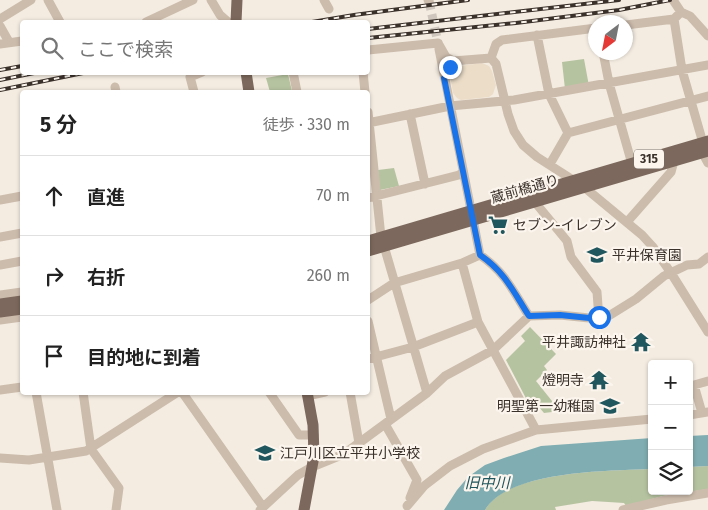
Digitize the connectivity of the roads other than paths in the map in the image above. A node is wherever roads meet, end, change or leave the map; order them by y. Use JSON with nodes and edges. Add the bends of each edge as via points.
{"nodes":[{"id":1,"x":32,"y":0,"type":"edge"},
{"id":2,"x":48,"y":0,"type":"edge"},
{"id":3,"x":193,"y":0,"type":"edge"},
{"id":4,"x":211,"y":0,"type":"edge"},
{"id":5,"x":237,"y":0,"type":"edge"},
{"id":6,"x":243,"y":0,"type":"edge"},
{"id":7,"x":324,"y":0,"type":"edge"},
{"id":8,"x":673,"y":0,"type":"edge"},
{"id":9,"x":330,"y":9,"type":"dead end"},
{"id":10,"x":681,"y":12,"type":"junction"},
{"id":11,"x":0,"y":19,"type":"edge"},
{"id":12,"x":674,"y":19,"type":"junction"},
{"id":13,"x":59,"y":20,"type":"edge"},
{"id":14,"x":150,"y":20,"type":"edge"},
{"id":15,"x":226,"y":20,"type":"edge"},
{"id":16,"x":236,"y":20,"type":"edge"},
{"id":17,"x":242,"y":20,"type":"edge"},
{"id":18,"x":633,"y":24,"type":"edge"},
{"id":19,"x":0,"y":26,"type":"edge"},
{"id":20,"x":588,"y":29,"type":"edge"},
{"id":21,"x":537,"y":35,"type":"junction"},
{"id":22,"x":708,"y":36,"type":"edge"},
{"id":23,"x":20,"y":41,"type":"edge"},
{"id":24,"x":5,"y":43,"type":"edge"},
{"id":25,"x":438,"y":43,"type":"junction"},
{"id":26,"x":370,"y":50,"type":"edge"},
{"id":27,"x":491,"y":58,"type":"junction"},
{"id":28,"x":605,"y":60,"type":"edge"},
{"id":29,"x":458,"y":62,"type":"junction"},
{"id":30,"x":708,"y":65,"type":"edge"},
{"id":31,"x":682,"y":70,"type":"junction"},
{"id":32,"x":195,"y":75,"type":"edge"},
{"id":33,"x":239,"y":75,"type":"edge"},
{"id":34,"x":247,"y":75,"type":"edge"},
{"id":35,"x":294,"y":75,"type":"edge"},
{"id":36,"x":363,"y":75,"type":"edge"},
{"id":37,"x":444,"y":78,"type":"junction"},
{"id":38,"x":609,"y":83,"type":"junction"},
{"id":39,"x":193,"y":90,"type":"edge"},
{"id":40,"x":242,"y":90,"type":"edge"},
{"id":41,"x":250,"y":90,"type":"edge"},
{"id":42,"x":297,"y":90,"type":"edge"},
{"id":43,"x":365,"y":90,"type":"edge"},
{"id":44,"x":549,"y":94,"type":"junction"},
{"id":45,"x":708,"y":96,"type":"edge"},
{"id":46,"x":692,"y":100,"type":"junction"},
{"id":47,"x":504,"y":101,"type":"junction"},
{"id":48,"x":450,"y":106,"type":"junction"},
{"id":49,"x":410,"y":114,"type":"junction"},
{"id":50,"x":620,"y":120,"type":"junction"},
{"id":51,"x":370,"y":122,"type":"edge"},
{"id":52,"x":568,"y":134,"type":"junction"},
{"id":53,"x":705,"y":147,"type":"edge"},
{"id":54,"x":370,"y":160,"type":"edge"},
{"id":55,"x":674,"y":161,"type":"junction"},
{"id":56,"x":708,"y":163,"type":"edge"},
{"id":57,"x":550,"y":164,"type":"junction"},
{"id":58,"x":632,"y":164,"type":"junction"},
{"id":59,"x":463,"y":172,"type":"junction"},
{"id":60,"x":425,"y":184,"type":"junction"},
{"id":61,"x":577,"y":186,"type":"junction"},
{"id":62,"x":20,"y":196,"type":"edge"},
{"id":63,"x":372,"y":197,"type":"edge"},
{"id":64,"x":0,"y":200,"type":"edge"},
{"id":65,"x":534,"y":201,"type":"junction"},
{"id":66,"x":472,"y":215,"type":"junction"},
{"id":67,"x":627,"y":222,"type":"junction"},
{"id":68,"x":20,"y":233,"type":"edge"},
{"id":69,"x":0,"y":237,"type":"edge"},
{"id":70,"x":370,"y":241,"type":"edge"},
{"id":71,"x":382,"y":242,"type":"junction"},
{"id":72,"x":370,"y":250,"type":"edge"},
{"id":73,"x":480,"y":255,"type":"junction"},
{"id":74,"x":708,"y":257,"type":"edge"},
{"id":75,"x":20,"y":261,"type":"edge"},
{"id":76,"x":462,"y":263,"type":"junction"},
{"id":77,"x":0,"y":266,"type":"edge"},
{"id":78,"x":671,"y":273,"type":"junction"},
{"id":79,"x":394,"y":284,"type":"junction"},
{"id":80,"x":20,"y":292,"type":"edge"},
{"id":81,"x":0,"y":296,"type":"edge"},
{"id":82,"x":370,"y":299,"type":"edge"},
{"id":83,"x":20,"y":301,"type":"edge"},
{"id":84,"x":0,"y":304,"type":"edge"},
{"id":85,"x":20,"y":309,"type":"edge"},
{"id":86,"x":0,"y":312,"type":"edge"},
{"id":87,"x":529,"y":316,"type":"junction"},
{"id":88,"x":20,"y":317,"type":"edge"},
{"id":89,"x":599,"y":319,"type":"junction"},
{"id":90,"x":0,"y":320,"type":"edge"},
{"id":91,"x":478,"y":322,"type":"junction"},
{"id":92,"x":708,"y":332,"type":"edge"},
{"id":93,"x":370,"y":340,"type":"edge"},
{"id":94,"x":413,"y":347,"type":"junction"},
{"id":95,"x":493,"y":350,"type":"junction"},
{"id":96,"x":372,"y":358,"type":"edge"},
{"id":97,"x":708,"y":381,"type":"edge"},
{"id":98,"x":20,"y":387,"type":"edge"},
{"id":99,"x":0,"y":390,"type":"edge"},
{"id":100,"x":427,"y":393,"type":"junction"},
{"id":101,"x":36,"y":395,"type":"edge"},
{"id":102,"x":84,"y":395,"type":"edge"},
{"id":103,"x":173,"y":395,"type":"edge"},
{"id":104,"x":184,"y":395,"type":"edge"},
{"id":105,"x":271,"y":395,"type":"edge"},
{"id":106,"x":307,"y":395,"type":"edge"},
{"id":107,"x":351,"y":395,"type":"edge"},
{"id":108,"x":705,"y":412,"type":"edge"},
{"id":109,"x":648,"y":419,"type":"edge"},
{"id":110,"x":388,"y":421,"type":"junction"},
{"id":111,"x":536,"y":430,"type":"junction"},
{"id":112,"x":314,"y":435,"type":"junction"},
{"id":113,"x":359,"y":443,"type":"junction"},
{"id":114,"x":91,"y":449,"type":"junction"},
{"id":115,"x":0,"y":457,"type":"edge"},
{"id":116,"x":47,"y":458,"type":"junction"},
{"id":117,"x":312,"y":467,"type":"junction"},
{"id":118,"x":708,"y":493,"type":"edge"},
{"id":119,"x":406,"y":508,"type":"edge"},
{"id":120,"x":261,"y":509,"type":"edge"},
{"id":121,"x":57,"y":510,"type":"edge"},
{"id":122,"x":116,"y":510,"type":"edge"},
{"id":123,"x":304,"y":510,"type":"edge"},
{"id":124,"x":623,"y":510,"type":"edge"}],
"edges":[{"from":1,"to":11,"type":"street"},
{"from":2,"to":13,"type":"street"},
{"from":3,"to":14,"type":"street"},
{"from":4,"to":15,"type":"street"},
{"from":5,"to":16,"type":"main road"},
{"from":6,"to":17,"type":"main road"},
{"from":7,"to":9,"type":"street"},
{"from":8,"to":10,"type":"street"},
{"from":10,"to":12,"type":"street"},
{"from":10,"to":22,"type":"street","via":[[690,16]]},
{"from":12,"to":18,"type":"street"},
{"from":12,"to":31,"type":"street"},
{"from":19,"to":24,"type":"street"},
{"from":20,"to":21,"type":"street"},
{"from":21,"to":27,"type":"street","via":[[502,40],[496,44]]},
{"from":21,"to":44,"type":"street"},
{"from":23,"to":24,"type":"street"},
{"from":25,"to":26,"type":"street"},
{"from":25,"to":29,"type":"street","via":[[446,57]]},
{"from":25,"to":37,"type":"street"},
{"from":27,"to":29,"type":"street"},
{"from":27,"to":47,"type":"street","via":[[496,64]]},
{"from":28,"to":38,"type":"street"},
{"from":29,"to":37,"type":"street","via":[[452,65]]},
{"from":30,"to":31,"type":"street"},
{"from":31,"to":38,"type":"street"},
{"from":31,"to":46,"type":"street"},
{"from":32,"to":39,"type":"street","via":[[190,77]]},
{"from":33,"to":40,"type":"main road"},
{"from":34,"to":41,"type":"main road"},
{"from":35,"to":42,"type":"street"},
{"from":36,"to":43,"type":"street"},
{"from":37,"to":48,"type":"street"},
{"from":38,"to":44,"type":"street"},
{"from":38,"to":50,"type":"street"},
{"from":44,"to":47,"type":"street"},
{"from":44,"to":52,"type":"street"},
{"from":45,"to":46,"type":"street"},
{"from":46,"to":50,"type":"street"},
{"from":46,"to":53,"type":"street"},
{"from":47,"to":48,"type":"street"},
{"from":47,"to":57,"type":"street","via":[[514,131],[523,145]]},
{"from":48,"to":49,"type":"street"},
{"from":48,"to":59,"type":"street"},
{"from":49,"to":51,"type":"street"},
{"from":49,"to":60,"type":"street"},
{"from":50,"to":52,"type":"street"},
{"from":50,"to":58,"type":"street"},
{"from":52,"to":57,"type":"street"},
{"from":53,"to":55,"type":"main road","number":"315"},
{"from":53,"to":56,"type":"street"},
{"from":53,"to":58,"type":"main road","number":"315"},
{"from":54,"to":63,"type":"street"},
{"from":55,"to":61,"type":"main road","number":"315"},
{"from":55,"to":67,"type":"street","via":[[671,172]]},
{"from":57,"to":61,"type":"street"},
{"from":58,"to":61,"type":"main road","number":"315","via":[[590,176]]},
{"from":59,"to":60,"type":"street"},
{"from":59,"to":66,"type":"street"},
{"from":60,"to":63,"type":"street"},
{"from":61,"to":65,"type":"main road","name":"蔵前橋通り","number":"315"},
{"from":61,"to":66,"type":"main road","name":"蔵前橋通り","number":"315","via":[[554,187]]},
{"from":61,"to":67,"type":"street"},
{"from":62,"to":64,"type":"street"},
{"from":63,"to":71,"type":"street"},
{"from":65,"to":66,"type":"main road","name":"蔵前橋通り","number":"315"},
{"from":65,"to":89,"type":"street","via":[[566,241],[571,257],[597,292]]},
{"from":66,"to":71,"type":"main road","name":"蔵前橋通り","number":"315"},
{"from":66,"to":73,"type":"street"},
{"from":67,"to":78,"type":"street","via":[[653,247]]},
{"from":68,"to":69,"type":"street"},
{"from":70,"to":71,"type":"main road","name":"蔵前橋通り","number":"315"},
{"from":71,"to":72,"type":"main road","name":"蔵前橋通り","number":"315"},
{"from":71,"to":79,"type":"street"},
{"from":73,"to":76,"type":"street"},
{"from":73,"to":87,"type":"street","via":[[502,273]]},
{"from":74,"to":78,"type":"street","via":[[699,264],[687,265]]},
{"from":75,"to":77,"type":"street"},
{"from":76,"to":79,"type":"street"},
{"from":76,"to":91,"type":"street"},
{"from":78,"to":89,"type":"street","via":[[636,299]]},
{"from":78,"to":92,"type":"street"},
{"from":79,"to":82,"type":"street"},
{"from":79,"to":94,"type":"street"},
{"from":80,"to":81,"type":"street"},
{"from":83,"to":84,"type":"main road"},
{"from":85,"to":86,"type":"main road"},
{"from":87,"to":89,"type":"street"},
{"from":87,"to":95,"type":"street"},
{"from":88,"to":90,"type":"street"},
{"from":91,"to":94,"type":"street"},
{"from":91,"to":95,"type":"street"},
{"from":93,"to":96,"type":"street"},
{"from":94,"to":96,"type":"street"},
{"from":94,"to":100,"type":"street"},
{"from":95,"to":100,"type":"street","via":[[445,376]]},
{"from":95,"to":111,"type":"street"},
{"from":96,"to":110,"type":"street"},
{"from":97,"to":108,"type":"street","via":[[694,385]]},
{"from":98,"to":99,"type":"street"},
{"from":100,"to":110,"type":"street"},
{"from":101,"to":116,"type":"street"},
{"from":102,"to":114,"type":"street"},
{"from":103,"to":114,"type":"street"},
{"from":104,"to":120,"type":"street"},
{"from":105,"to":112,"type":"street","via":[[299,435]]},
{"from":106,"to":112,"type":"main road"},
{"from":107,"to":113,"type":"street"},
{"from":109,"to":111,"type":"street"},
{"from":110,"to":113,"type":"street"},
{"from":110,"to":119,"type":"street","via":[[417,480]]},
{"from":111,"to":119,"type":"street","via":[[483,449],[450,466],[424,486]]},
{"from":112,"to":117,"type":"main road"},
{"from":113,"to":117,"type":"street","via":[[338,458]]},
{"from":114,"to":116,"type":"street"},
{"from":114,"to":122,"type":"street","via":[[119,488]]},
{"from":115,"to":116,"type":"street"},
{"from":116,"to":121,"type":"street"},
{"from":117,"to":120,"type":"street","via":[[298,475]]},
{"from":117,"to":123,"type":"main road"},
{"from":118,"to":124,"type":"street"}]}
